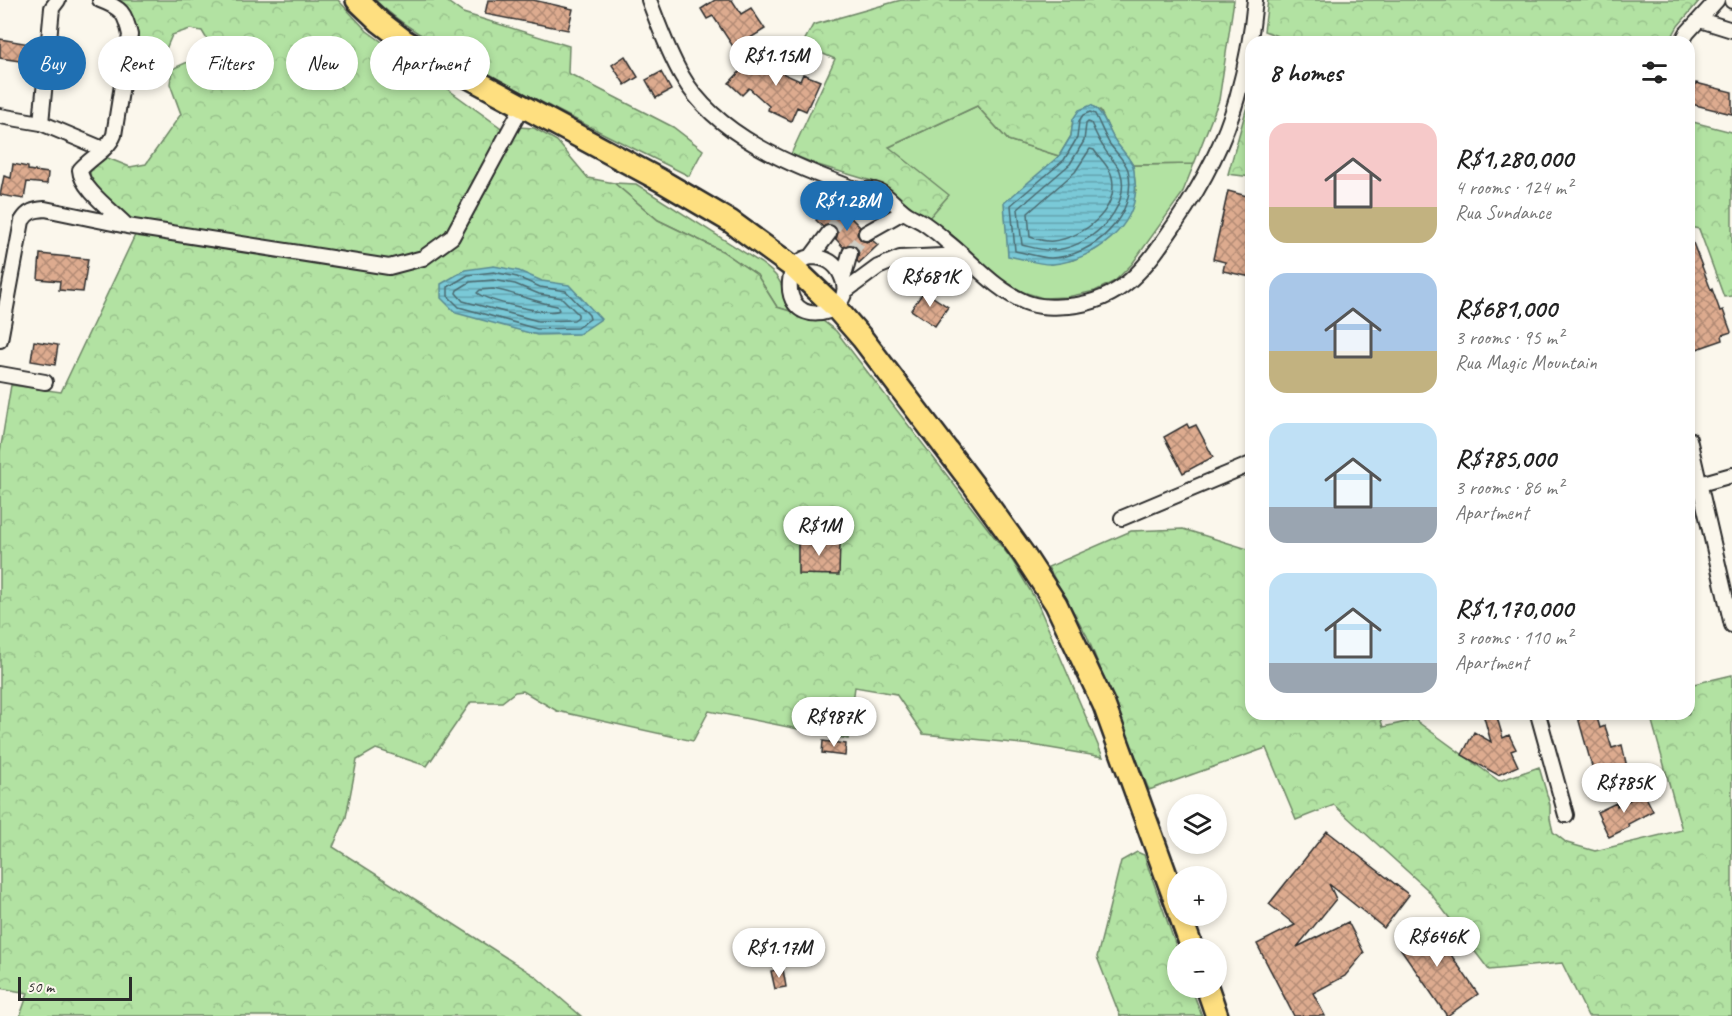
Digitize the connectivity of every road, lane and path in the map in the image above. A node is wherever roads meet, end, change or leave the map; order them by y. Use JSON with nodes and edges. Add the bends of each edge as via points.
{"nodes":[{"id":1,"x":58,"y":0,"type":"edge"},
{"id":2,"x":100,"y":0,"type":"edge"},
{"id":3,"x":357,"y":0,"type":"edge"},
{"id":4,"x":650,"y":0,"type":"edge"},
{"id":5,"x":1255,"y":0,"type":"edge"},
{"id":6,"x":1717,"y":0,"type":"edge"},
{"id":7,"x":1700,"y":20,"type":"junction"},
{"id":8,"x":1732,"y":30,"type":"edge"},
{"id":9,"x":1254,"y":36,"type":"edge"},
{"id":10,"x":1685,"y":36,"type":"edge"},
{"id":11,"x":1245,"y":71,"type":"edge"},
{"id":12,"x":522,"y":107,"type":"junction"},
{"id":13,"x":0,"y":116,"type":"edge"},
{"id":14,"x":41,"y":123,"type":"junction"},
{"id":15,"x":103,"y":149,"type":"junction"},
{"id":16,"x":860,"y":191,"type":"junction"},
{"id":17,"x":845,"y":212,"type":"tunnel mouth"},
{"id":18,"x":903,"y":212,"type":"junction"},
{"id":19,"x":127,"y":226,"type":"junction"},
{"id":20,"x":829,"y":233,"type":"tunnel mouth"},
{"id":21,"x":866,"y":234,"type":"tunnel mouth"},
{"id":22,"x":850,"y":253,"type":"tunnel mouth"},
{"id":23,"x":963,"y":255,"type":"junction"},
{"id":24,"x":802,"y":262,"type":"junction"},
{"id":25,"x":841,"y":292,"type":"junction"},
{"id":26,"x":0,"y":340,"type":"edge"},
{"id":27,"x":0,"y":374,"type":"edge"},
{"id":28,"x":45,"y":382,"type":"dead end"},
{"id":29,"x":1695,"y":464,"type":"edge"},
{"id":30,"x":1245,"y":467,"type":"edge"},
{"id":31,"x":1732,"y":476,"type":"edge"},
{"id":32,"x":1700,"y":484,"type":"junction"},
{"id":33,"x":1122,"y":518,"type":"dead end"},
{"id":34,"x":1732,"y":625,"type":"edge"},
{"id":35,"x":1540,"y":720,"type":"edge"},
{"id":36,"x":1566,"y":815,"type":"dead end"},
{"id":37,"x":1167,"y":878,"type":"edge"},
{"id":38,"x":1211,"y":998,"type":"edge"},
{"id":39,"x":1218,"y":1016,"type":"edge"}],
"edges":[{"from":1,"to":14,"type":"street","via":[[52,8]]},
{"from":2,"to":15,"type":"street","via":[[117,7],[127,19],[130,35],[114,135],[111,144]]},
{"from":3,"to":12,"type":"main road","via":[[406,42]]},
{"from":4,"to":16,"type":"street","via":[[667,48],[683,78],[715,116],[782,159]]},
{"from":5,"to":9,"type":"street"},
{"from":6,"to":7,"type":"street"},
{"from":7,"to":8,"type":"street"},
{"from":7,"to":10,"type":"street"},
{"from":11,"to":23,"type":"street","via":[[1210,167],[1192,199],[1151,259],[1122,288],[1102,300],[1048,308],[1010,294]]},
{"from":12,"to":19,"type":"street","via":[[452,237],[423,258],[407,264],[390,267]]},
{"from":12,"to":24,"type":"main road"},
{"from":13,"to":14,"type":"street"},
{"from":14,"to":15,"type":"street"},
{"from":15,"to":19,"type":"street","via":[[80,171],[80,178]]},
{"from":16,"to":17,"type":"street"},
{"from":16,"to":18,"type":"street","via":[[870,188],[881,192]]},
{"from":18,"to":21,"type":"street"},
{"from":18,"to":23,"type":"street","via":[[926,224]]},
{"from":19,"to":26,"type":"street","via":[[45,209],[27,214],[22,221]]},
{"from":20,"to":24,"type":"street"},
{"from":22,"to":25,"type":"street"},
{"from":23,"to":25,"type":"street","via":[[900,258],[878,267]]},
{"from":24,"to":25,"type":"main road"},
{"from":24,"to":25,"type":"street","via":[[827,260],[837,267]]},
{"from":25,"to":37,"type":"main road","via":[[862,338],[975,487],[1056,604],[1104,705]]},
{"from":27,"to":28,"type":"street"},
{"from":29,"to":32,"type":"street"},
{"from":30,"to":33,"type":"street"},
{"from":31,"to":32,"type":"street"},
{"from":32,"to":34,"type":"street"},
{"from":35,"to":36,"type":"street"},
{"from":38,"to":39,"type":"main road"}]}
